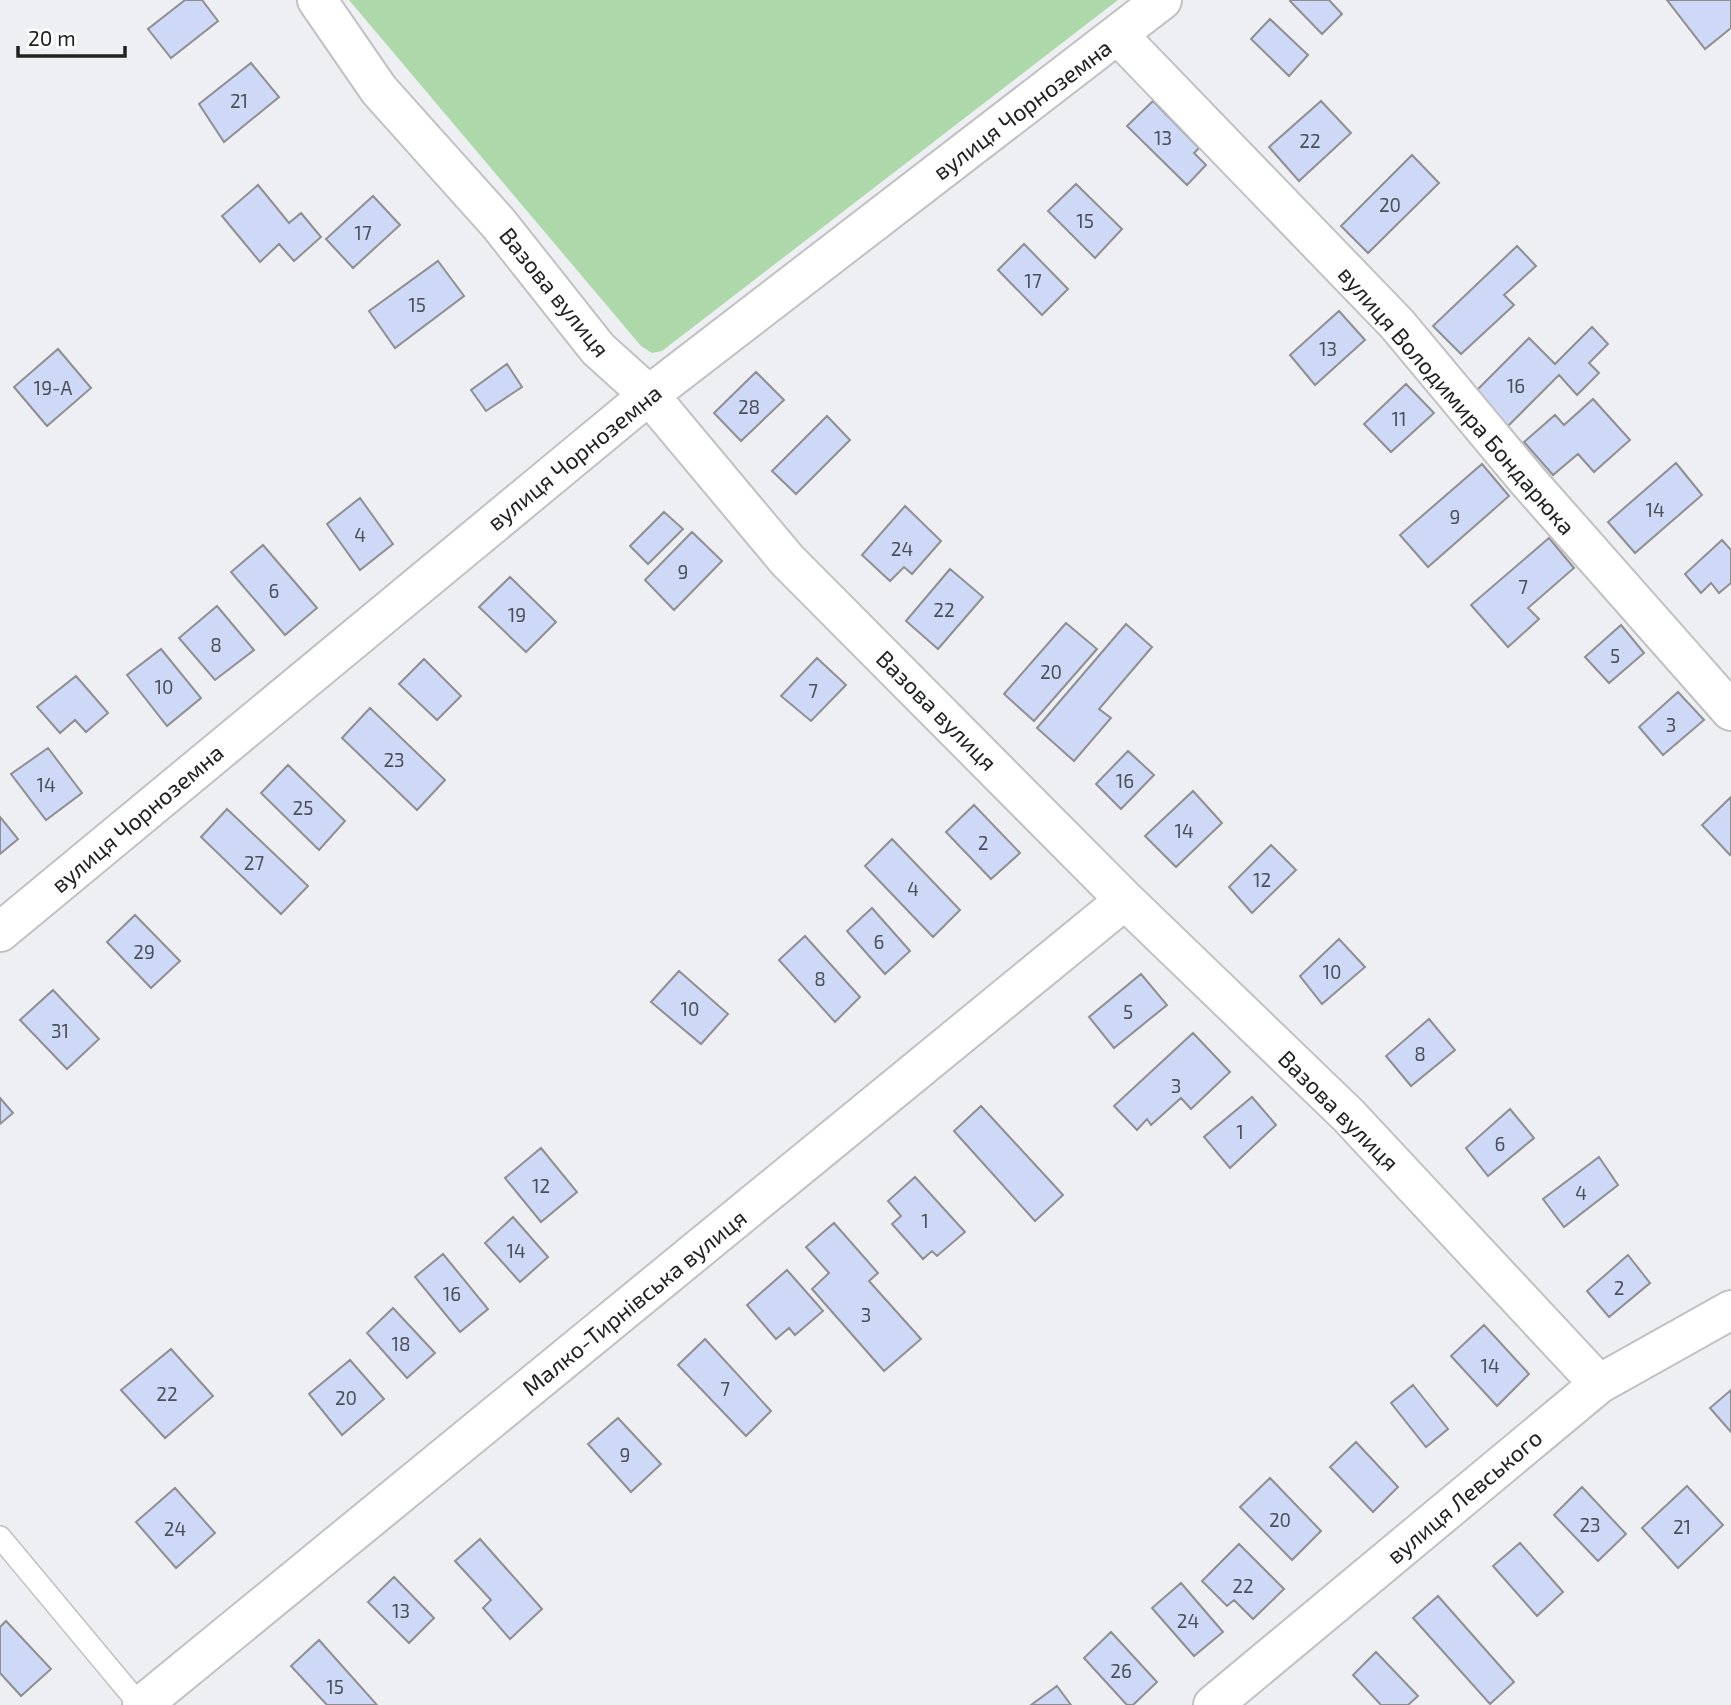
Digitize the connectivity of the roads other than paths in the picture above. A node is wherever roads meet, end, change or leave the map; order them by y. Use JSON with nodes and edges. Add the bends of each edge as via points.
{"nodes":[{"id":1,"x":317,"y":0,"type":"edge"},
{"id":2,"x":1162,"y":0,"type":"edge"},
{"id":3,"x":1118,"y":35,"type":"junction"},
{"id":4,"x":649,"y":395,"type":"junction"},
{"id":5,"x":1731,"y":711,"type":"edge"},
{"id":6,"x":1125,"y":900,"type":"junction"},
{"id":7,"x":0,"y":932,"type":"edge"},
{"id":8,"x":1731,"y":1310,"type":"edge"},
{"id":9,"x":1599,"y":1384,"type":"junction"},
{"id":10,"x":0,"y":1537,"type":"edge"},
{"id":11,"x":141,"y":1705,"type":"edge"},
{"id":12,"x":1213,"y":1705,"type":"edge"}],
"edges":[{"from":1,"to":4,"type":"street","name":"Вазова вулиця","via":[[379,90],[499,223],[598,349]]},
{"from":2,"to":3,"type":"street","name":"вулиця Чорноземна"},
{"from":3,"to":4,"type":"street","name":"вулиця Чорноземна"},
{"from":3,"to":5,"type":"street","name":"вулиця Володимира Бондарюка","via":[[1397,324]]},
{"from":4,"to":6,"type":"street","name":"Вазова вулиця","via":[[787,560]]},
{"from":4,"to":7,"type":"street","name":"вулиця Чорноземна"},
{"from":6,"to":9,"type":"street","name":"Вазова вулиця","via":[[1348,1115]]},
{"from":6,"to":11,"type":"street","name":"Малко-Тирнівська вулиця"},
{"from":8,"to":9,"type":"street","name":"вулиця Левського"},
{"from":9,"to":12,"type":"street","name":"вулиця Левського"},
{"from":10,"to":11,"type":"lane"}]}
